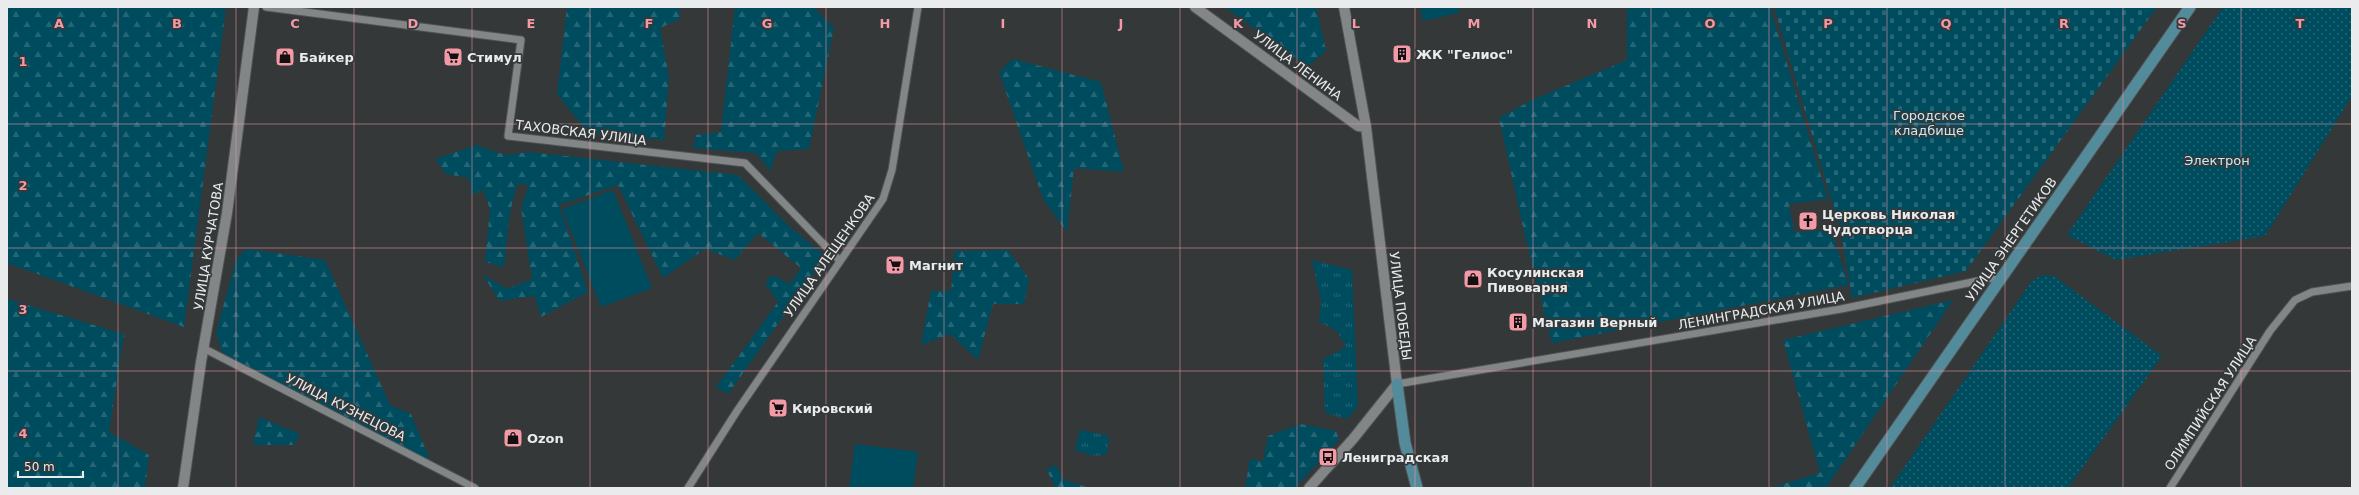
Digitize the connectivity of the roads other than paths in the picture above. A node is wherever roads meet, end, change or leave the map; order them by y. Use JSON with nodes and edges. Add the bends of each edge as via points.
{"nodes":[{"id":1,"x":254,"y":7,"type":"edge"},
{"id":2,"x":266,"y":7,"type":"edge"},
{"id":3,"x":918,"y":7,"type":"edge"},
{"id":4,"x":1195,"y":7,"type":"edge"},
{"id":5,"x":1344,"y":7,"type":"edge"},
{"id":6,"x":2190,"y":7,"type":"edge"},
{"id":7,"x":1366,"y":127,"type":"junction"},
{"id":8,"x":840,"y":261,"type":"junction"},
{"id":9,"x":2002,"y":276,"type":"junction"},
{"id":10,"x":2352,"y":286,"type":"edge"},
{"id":11,"x":205,"y":349,"type":"junction"},
{"id":12,"x":1397,"y":384,"type":"junction"},
{"id":13,"x":183,"y":488,"type":"edge"},
{"id":14,"x":475,"y":488,"type":"edge"},
{"id":15,"x":688,"y":488,"type":"edge"},
{"id":16,"x":1309,"y":488,"type":"edge"},
{"id":17,"x":1417,"y":488,"type":"edge"},
{"id":18,"x":1855,"y":488,"type":"edge"},
{"id":19,"x":2170,"y":488,"type":"edge"}],
"edges":[{"from":1,"to":11,"type":"main road","name":"УЛИЦА КУРЧАТОВА","via":[[228,213]]},
{"from":2,"to":8,"type":"street","name":"ТАХОВСКАЯ УЛИЦА","via":[[521,40],[508,136],[745,163]]},
{"from":3,"to":8,"type":"street","name":"УЛИЦА АЛЕЩЕНКОВА","via":[[892,170],[883,200]]},
{"from":4,"to":7,"type":"main road","name":"УЛИЦА ЛЕНИНА","via":[[1358,126]]},
{"from":5,"to":7,"type":"main road","name":"УЛИЦА ПОБЕДЫ"},
{"from":6,"to":9,"type":"main road","name":"УЛИЦА ЭНЕРГЕТИКОВ"},
{"from":7,"to":12,"type":"main road","name":"УЛИЦА ПОБЕДЫ"},
{"from":8,"to":15,"type":"street","name":"УЛИЦА АЛЕЩЕНКОВА","via":[[737,411]]},
{"from":9,"to":12,"type":"street","name":"ЛЕНИНГРАДСКАЯ УЛИЦА","via":[[1841,309]]},
{"from":9,"to":18,"type":"main road","name":"УЛИЦА ЭНЕРГЕТИКОВ"},
{"from":10,"to":19,"type":"street","name":"ОЛИМПИЙСКАЯ УЛИЦА","via":[[2312,292],[2295,300],[2270,331]]},
{"from":11,"to":13,"type":"main road","name":"УЛИЦА КУРЧАТОВА"},
{"from":11,"to":14,"type":"street","name":"УЛИЦА КУЗНЕЦОВА"},
{"from":12,"to":16,"type":"main road"},
{"from":12,"to":17,"type":"main road","name":"УЛИЦА ПОБЕДЫ","via":[[1405,443]]}]}
